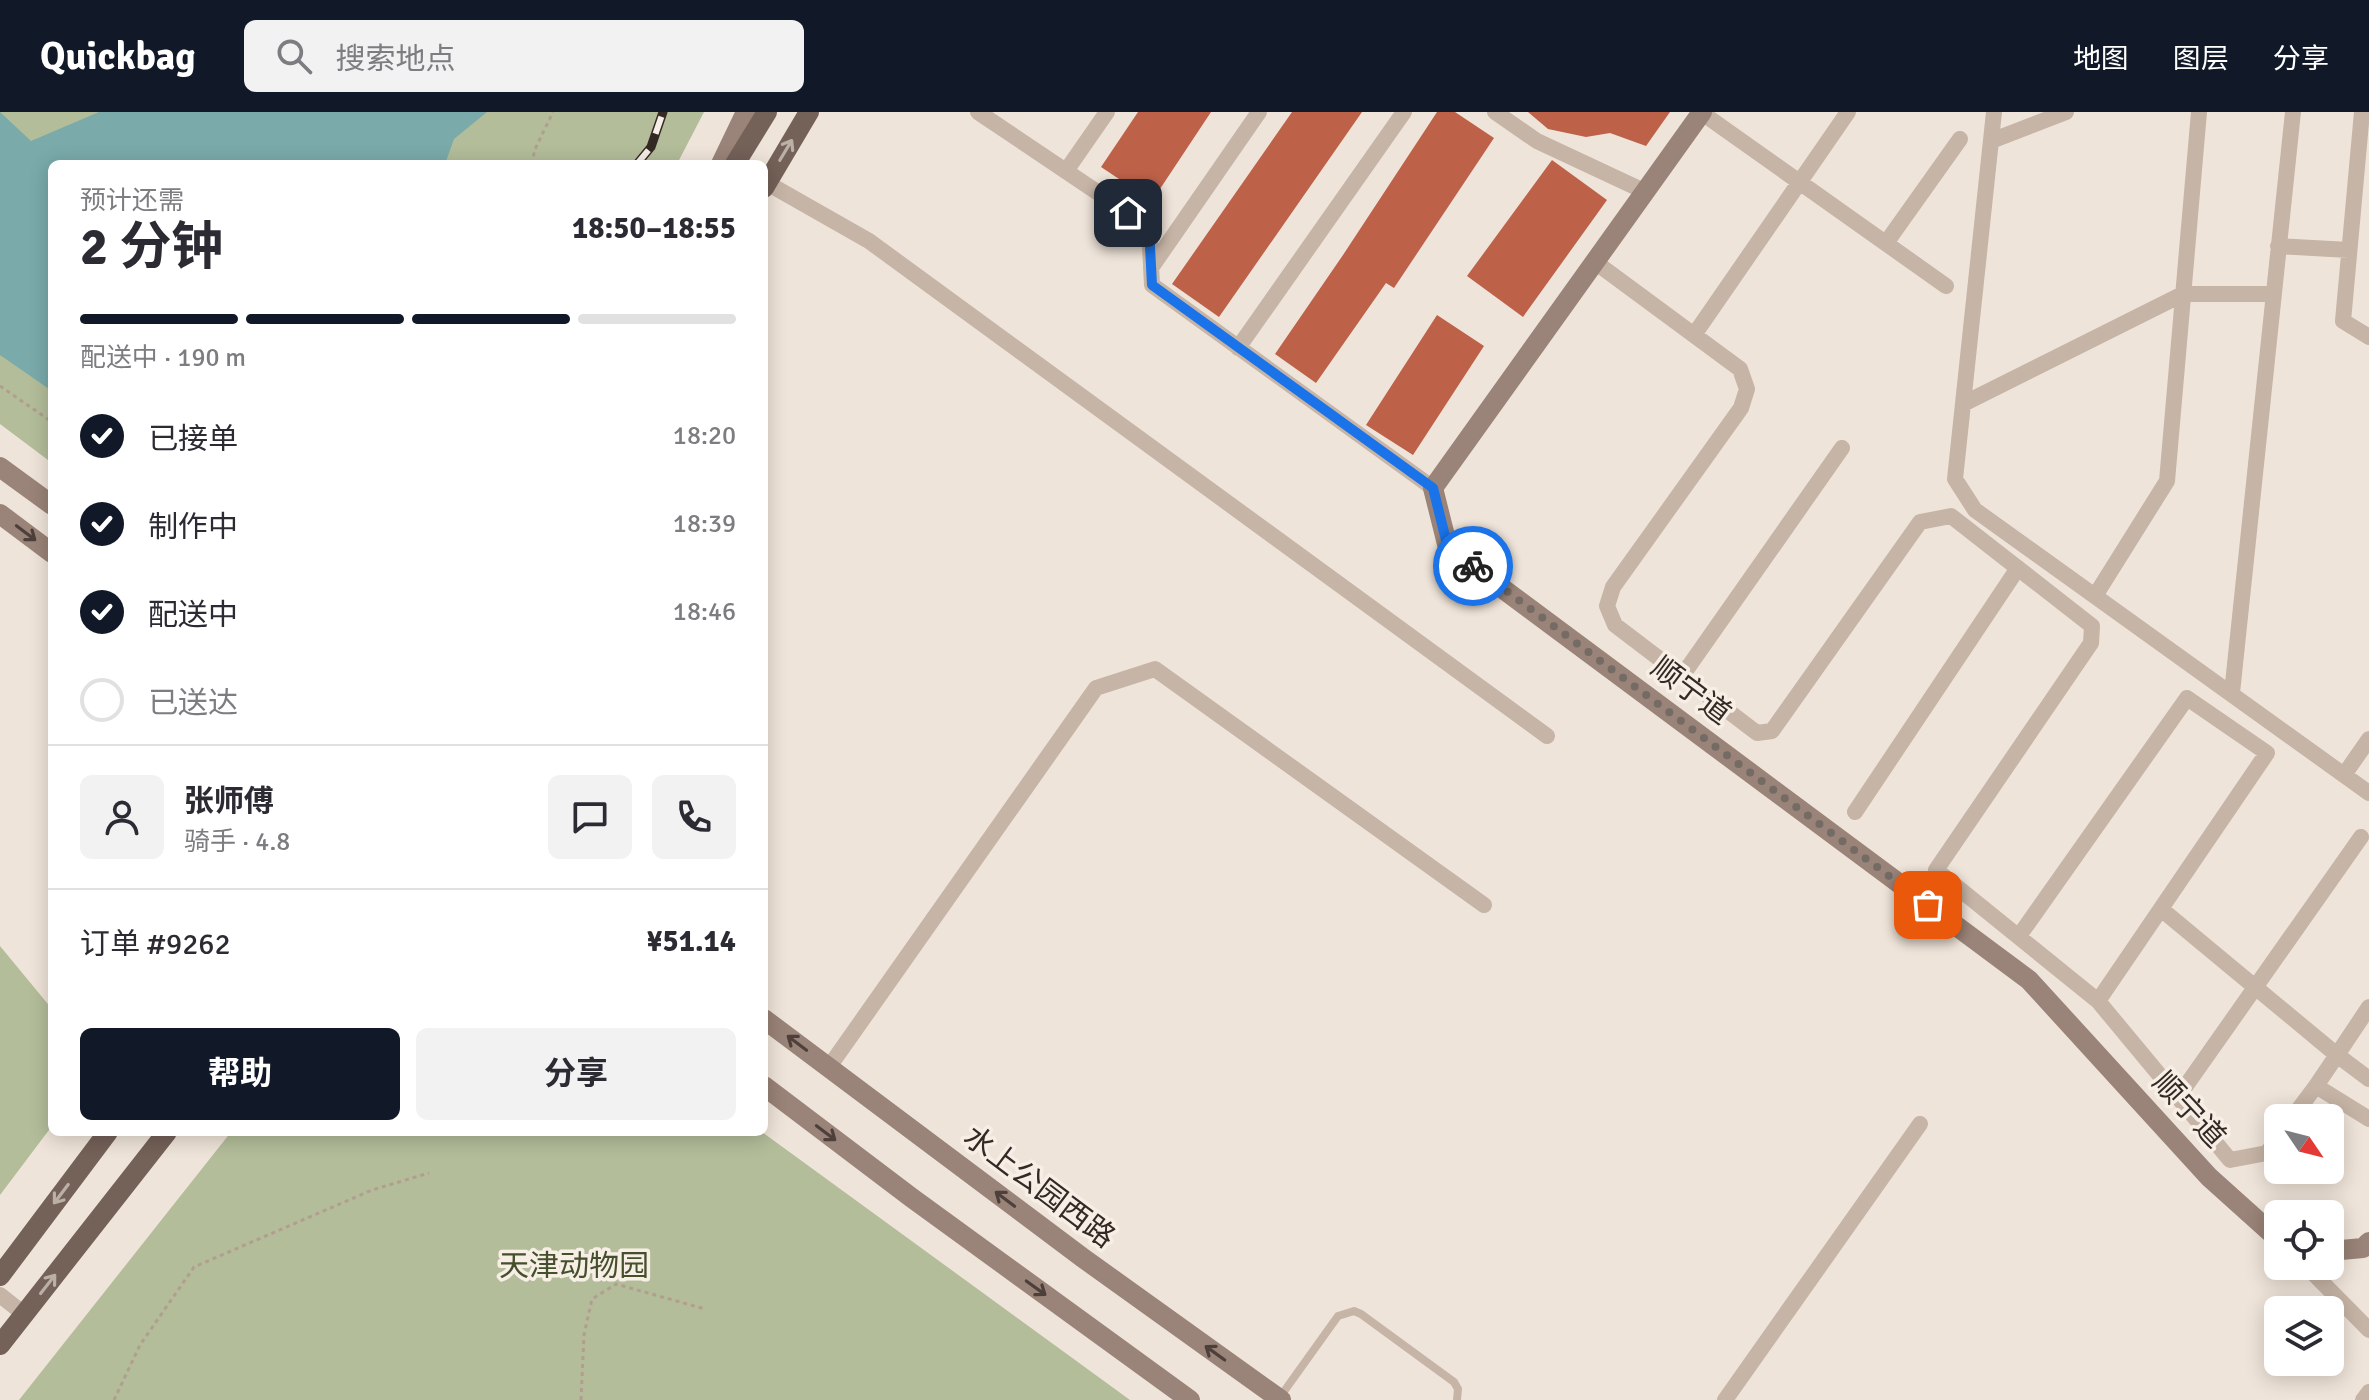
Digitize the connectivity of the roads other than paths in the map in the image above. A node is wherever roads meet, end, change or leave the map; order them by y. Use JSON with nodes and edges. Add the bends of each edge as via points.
{"nodes":[{"id":1,"x":746,"y":112,"type":"edge"},
{"id":2,"x":767,"y":112,"type":"edge"},
{"id":3,"x":809,"y":112,"type":"edge"},
{"id":4,"x":978,"y":112,"type":"edge"},
{"id":5,"x":1107,"y":112,"type":"edge"},
{"id":6,"x":1259,"y":112,"type":"edge"},
{"id":7,"x":1404,"y":112,"type":"edge"},
{"id":8,"x":1495,"y":112,"type":"edge"},
{"id":9,"x":1702,"y":112,"type":"edge"},
{"id":10,"x":1848,"y":112,"type":"edge"},
{"id":11,"x":1994,"y":112,"type":"edge"},
{"id":12,"x":2066,"y":112,"type":"edge"},
{"id":13,"x":2199,"y":112,"type":"edge"},
{"id":14,"x":2293,"y":112,"type":"edge"},
{"id":15,"x":2362,"y":112,"type":"edge"},
{"id":16,"x":1960,"y":139,"type":"dead end"},
{"id":17,"x":1991,"y":141,"type":"junction"},
{"id":18,"x":723,"y":160,"type":"edge"},
{"id":19,"x":737,"y":160,"type":"edge"},
{"id":20,"x":1066,"y":171,"type":"junction"},
{"id":21,"x":768,"y":180,"type":"edge"},
{"id":22,"x":1800,"y":182,"type":"junction"},
{"id":23,"x":768,"y":187,"type":"edge"},
{"id":24,"x":1646,"y":192,"type":"junction"},
{"id":25,"x":1886,"y":243,"type":"junction"},
{"id":26,"x":2278,"y":246,"type":"junction"},
{"id":27,"x":2349,"y":250,"type":"junction"},
{"id":28,"x":1595,"y":262,"type":"junction"},
{"id":29,"x":1151,"y":268,"type":"junction"},
{"id":30,"x":1946,"y":286,"type":"dead end"},
{"id":31,"x":2183,"y":294,"type":"junction"},
{"id":32,"x":2273,"y":294,"type":"junction"},
{"id":33,"x":1694,"y":335,"type":"junction"},
{"id":34,"x":2369,"y":337,"type":"edge"},
{"id":35,"x":1238,"y":348,"type":"junction"},
{"id":36,"x":1963,"y":404,"type":"junction"},
{"id":37,"x":1842,"y":448,"type":"dead end"},
{"id":38,"x":0,"y":467,"type":"edge"},
{"id":39,"x":1433,"y":488,"type":"junction"},
{"id":40,"x":48,"y":502,"type":"edge"},
{"id":41,"x":0,"y":514,"type":"edge"},
{"id":42,"x":48,"y":550,"type":"edge"},
{"id":43,"x":2018,"y":568,"type":"junction"},
{"id":44,"x":2095,"y":596,"type":"junction"},
{"id":45,"x":1682,"y":676,"type":"junction"},
{"id":46,"x":2232,"y":693,"type":"junction"},
{"id":47,"x":1547,"y":736,"type":"dead end"},
{"id":48,"x":2369,"y":739,"type":"edge"},
{"id":49,"x":2344,"y":775,"type":"junction"},
{"id":50,"x":2369,"y":793,"type":"edge"},
{"id":51,"x":1855,"y":812,"type":"dead end"},
{"id":52,"x":2361,"y":837,"type":"dead end"},
{"id":53,"x":1484,"y":905,"type":"dead end"},
{"id":54,"x":2161,"y":909,"type":"junction"},
{"id":55,"x":2019,"y":936,"type":"junction"},
{"id":56,"x":2256,"y":986,"type":"junction"},
{"id":57,"x":2098,"y":1001,"type":"junction"},
{"id":58,"x":2369,"y":1007,"type":"edge"},
{"id":59,"x":768,"y":1022,"type":"edge"},
{"id":60,"x":2337,"y":1055,"type":"junction"},
{"id":61,"x":829,"y":1067,"type":"junction"},
{"id":62,"x":2369,"y":1079,"type":"edge"},
{"id":63,"x":2316,"y":1086,"type":"junction"},
{"id":64,"x":768,"y":1089,"type":"edge"},
{"id":65,"x":2178,"y":1097,"type":"junction"},
{"id":66,"x":2302,"y":1104,"type":"edge"},
{"id":67,"x":2369,"y":1119,"type":"edge"},
{"id":68,"x":1920,"y":1124,"type":"dead end"},
{"id":69,"x":105,"y":1136,"type":"edge"},
{"id":70,"x":164,"y":1136,"type":"edge"},
{"id":71,"x":2264,"y":1154,"type":"edge"},
{"id":72,"x":2264,"y":1226,"type":"edge"},
{"id":73,"x":2369,"y":1242,"type":"edge"},
{"id":74,"x":2344,"y":1250,"type":"edge"},
{"id":75,"x":0,"y":1276,"type":"edge"},
{"id":76,"x":2320,"y":1280,"type":"edge"},
{"id":77,"x":0,"y":1295,"type":"edge"},
{"id":78,"x":24,"y":1314,"type":"junction"},
{"id":79,"x":2369,"y":1330,"type":"edge"},
{"id":80,"x":0,"y":1345,"type":"edge"},
{"id":81,"x":2369,"y":1392,"type":"edge"},
{"id":82,"x":1279,"y":1399,"type":"edge"},
{"id":83,"x":1190,"y":1400,"type":"edge"},
{"id":84,"x":1457,"y":1400,"type":"edge"},
{"id":85,"x":1725,"y":1400,"type":"edge"},
{"id":86,"x":2363,"y":1400,"type":"edge"}],
"edges":[{"from":1,"to":18,"type":"street"},
{"from":2,"to":19,"type":"main road"},
{"from":21,"to":3,"type":"main road","one_way":true},
{"from":4,"to":20,"type":"street"},
{"from":5,"to":20,"type":"street"},
{"from":6,"to":29,"type":"street"},
{"from":7,"to":35,"type":"street"},
{"from":8,"to":24,"type":"street","via":[[1537,141]]},
{"from":9,"to":22,"type":"street"},
{"from":9,"to":24,"type":"street"},
{"from":10,"to":22,"type":"street"},
{"from":11,"to":17,"type":"street"},
{"from":12,"to":17,"type":"street"},
{"from":13,"to":31,"type":"street"},
{"from":14,"to":26,"type":"street"},
{"from":15,"to":27,"type":"street"},
{"from":16,"to":25,"type":"street"},
{"from":17,"to":36,"type":"street"},
{"from":20,"to":29,"type":"street","via":[[1149,227]]},
{"from":22,"to":25,"type":"street"},
{"from":22,"to":33,"type":"street"},
{"from":23,"to":47,"type":"street","via":[[869,241]]},
{"from":24,"to":28,"type":"street"},
{"from":25,"to":30,"type":"street"},
{"from":26,"to":27,"type":"street"},
{"from":26,"to":32,"type":"street"},
{"from":27,"to":34,"type":"street","via":[[2343,321]]},
{"from":28,"to":33,"type":"street"},
{"from":28,"to":39,"type":"street"},
{"from":29,"to":35,"type":"street","via":[[1152,285]]},
{"from":31,"to":32,"type":"street"},
{"from":31,"to":36,"type":"street"},
{"from":31,"to":44,"type":"street","via":[[2167,481]]},
{"from":32,"to":46,"type":"street"},
{"from":33,"to":45,"type":"street","via":[[1740,369],[1747,389],[1741,408],[1613,587],[1607,606],[1615,625]]},
{"from":35,"to":39,"type":"street"},
{"from":36,"to":44,"type":"street","via":[[1955,479],[1975,510]]},
{"from":37,"to":45,"type":"street"},
{"from":38,"to":40,"type":"street"},
{"from":39,"to":72,"type":"street","name":"顺宁道","via":[[1448,548],[2029,980],[2209,1177]]},
{"from":41,"to":42,"type":"street","one_way":true},
{"from":43,"to":45,"type":"street","via":[[1951,516],[1920,522],[1772,731],[1757,733]]},
{"from":43,"to":51,"type":"street"},
{"from":43,"to":55,"type":"street","via":[[2092,626],[2091,643],[1936,870]]},
{"from":44,"to":46,"type":"street"},
{"from":46,"to":49,"type":"street"},
{"from":48,"to":49,"type":"street"},
{"from":49,"to":50,"type":"street"},
{"from":52,"to":56,"type":"street"},
{"from":53,"to":61,"type":"street","via":[[1155,669],[1096,688]]},
{"from":54,"to":55,"type":"street","via":[[2267,753],[2187,698]]},
{"from":54,"to":56,"type":"street"},
{"from":54,"to":57,"type":"street"},
{"from":55,"to":57,"type":"street"},
{"from":56,"to":60,"type":"street"},
{"from":56,"to":65,"type":"street"},
{"from":57,"to":65,"type":"street"},
{"from":58,"to":60,"type":"street"},
{"from":61,"to":59,"type":"street","name":"水上公园西路","one_way":true},
{"from":60,"to":62,"type":"street"},
{"from":60,"to":63,"type":"street"},
{"from":82,"to":61,"type":"street","name":"水上公园西路","one_way":true},
{"from":63,"to":66,"type":"street"},
{"from":63,"to":67,"type":"street"},
{"from":64,"to":83,"type":"street","one_way":true},
{"from":65,"to":71,"type":"street","via":[[2230,1160]]},
{"from":68,"to":85,"type":"street"},
{"from":69,"to":75,"type":"main road","one_way":true},
{"from":78,"to":70,"type":"main road","one_way":true},
{"from":73,"to":74,"type":"street"},
{"from":76,"to":79,"type":"street"},
{"from":77,"to":78,"type":"street"},
{"from":78,"to":80,"type":"main road"},
{"from":81,"to":86,"type":"street"},
{"from":82,"to":84,"type":"lane","via":[[1338,1316],[1354,1311],[1454,1382]]}]}
